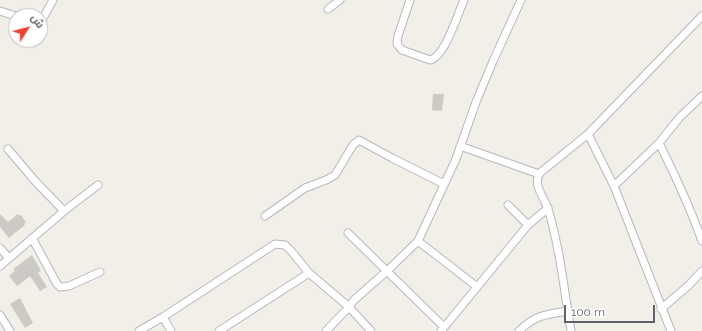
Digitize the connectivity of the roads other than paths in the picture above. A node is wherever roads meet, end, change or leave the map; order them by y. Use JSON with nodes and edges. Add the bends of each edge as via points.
{"nodes":[{"id":1,"x":53,"y":0,"type":"edge"},
{"id":2,"x":340,"y":0,"type":"edge"},
{"id":3,"x":410,"y":0,"type":"edge"},
{"id":4,"x":464,"y":0,"type":"edge"},
{"id":5,"x":521,"y":0,"type":"edge"},
{"id":6,"x":48,"y":9,"type":"edge"},
{"id":7,"x":328,"y":9,"type":"dead end"},
{"id":8,"x":702,"y":16,"type":"edge"},
{"id":9,"x":702,"y":96,"type":"edge"},
{"id":10,"x":588,"y":134,"type":"junction"},
{"id":11,"x":659,"y":143,"type":"junction"},
{"id":12,"x":460,"y":146,"type":"junction"},
{"id":13,"x":8,"y":149,"type":"dead end"},
{"id":14,"x":539,"y":174,"type":"junction"},
{"id":15,"x":444,"y":184,"type":"junction"},
{"id":16,"x":98,"y":185,"type":"dead end"},
{"id":17,"x":614,"y":186,"type":"junction"},
{"id":18,"x":508,"y":205,"type":"dead end"},
{"id":19,"x":548,"y":208,"type":"junction"},
{"id":20,"x":64,"y":211,"type":"junction"},
{"id":21,"x":265,"y":216,"type":"dead end"},
{"id":22,"x":528,"y":225,"type":"junction"},
{"id":23,"x":348,"y":233,"type":"dead end"},
{"id":24,"x":32,"y":238,"type":"junction"},
{"id":25,"x":418,"y":241,"type":"junction"},
{"id":26,"x":702,"y":241,"type":"edge"},
{"id":27,"x":0,"y":248,"type":"edge"},
{"id":28,"x":9,"y":258,"type":"junction"},
{"id":29,"x":0,"y":266,"type":"edge"},
{"id":30,"x":702,"y":270,"type":"edge"},
{"id":31,"x":387,"y":271,"type":"junction"},
{"id":32,"x":100,"y":272,"type":"dead end"},
{"id":33,"x":309,"y":273,"type":"junction"},
{"id":34,"x":476,"y":286,"type":"junction"},
{"id":35,"x":349,"y":307,"type":"junction"},
{"id":36,"x":661,"y":309,"type":"junction"},
{"id":37,"x":568,"y":311,"type":"junction"},
{"id":38,"x":0,"y":315,"type":"edge"},
{"id":39,"x":163,"y":317,"type":"junction"},
{"id":40,"x":442,"y":329,"type":"edge"},
{"id":41,"x":10,"y":331,"type":"edge"},
{"id":42,"x":139,"y":331,"type":"edge"},
{"id":43,"x":171,"y":331,"type":"edge"},
{"id":44,"x":219,"y":331,"type":"edge"},
{"id":45,"x":326,"y":331,"type":"edge"},
{"id":46,"x":370,"y":331,"type":"edge"},
{"id":47,"x":519,"y":331,"type":"edge"},
{"id":48,"x":571,"y":331,"type":"edge"},
{"id":49,"x":671,"y":331,"type":"edge"}],
"edges":[{"from":1,"to":6,"type":"street"},
{"from":2,"to":7,"type":"street"},
{"from":3,"to":4,"type":"street","via":[[397,44],[402,50],[430,60],[439,54],[445,44]]},
{"from":5,"to":12,"type":"street","via":[[491,66]]},
{"from":8,"to":10,"type":"street"},
{"from":9,"to":11,"type":"street","via":[[679,118]]},
{"from":10,"to":14,"type":"street"},
{"from":10,"to":17,"type":"street"},
{"from":11,"to":17,"type":"street"},
{"from":11,"to":26,"type":"street"},
{"from":12,"to":14,"type":"street"},
{"from":12,"to":15,"type":"street"},
{"from":13,"to":20,"type":"street"},
{"from":14,"to":19,"type":"street","via":[[538,185]]},
{"from":15,"to":21,"type":"street","via":[[359,140],[353,144],[335,175],[305,188]]},
{"from":15,"to":25,"type":"street"},
{"from":16,"to":20,"type":"street"},
{"from":17,"to":36,"type":"street"},
{"from":18,"to":22,"type":"street"},
{"from":19,"to":22,"type":"street"},
{"from":19,"to":37,"type":"street","via":[[558,249]]},
{"from":20,"to":24,"type":"street"},
{"from":22,"to":34,"type":"street"},
{"from":23,"to":31,"type":"street"},
{"from":24,"to":28,"type":"street"},
{"from":24,"to":32,"type":"street","via":[[60,287],[69,286]]},
{"from":25,"to":31,"type":"street"},
{"from":25,"to":34,"type":"street"},
{"from":27,"to":28,"type":"street"},
{"from":28,"to":29,"type":"street"},
{"from":30,"to":36,"type":"street"},
{"from":31,"to":35,"type":"street"},
{"from":31,"to":40,"type":"street"},
{"from":33,"to":35,"type":"street"},
{"from":33,"to":39,"type":"street","via":[[285,245],[275,244]]},
{"from":33,"to":44,"type":"street"},
{"from":34,"to":40,"type":"street"},
{"from":35,"to":45,"type":"street"},
{"from":35,"to":46,"type":"street"},
{"from":36,"to":49,"type":"street"},
{"from":37,"to":47,"type":"street","via":[[543,315]]},
{"from":37,"to":48,"type":"street"},
{"from":38,"to":41,"type":"street"},
{"from":39,"to":42,"type":"street"},
{"from":39,"to":43,"type":"street"}]}
